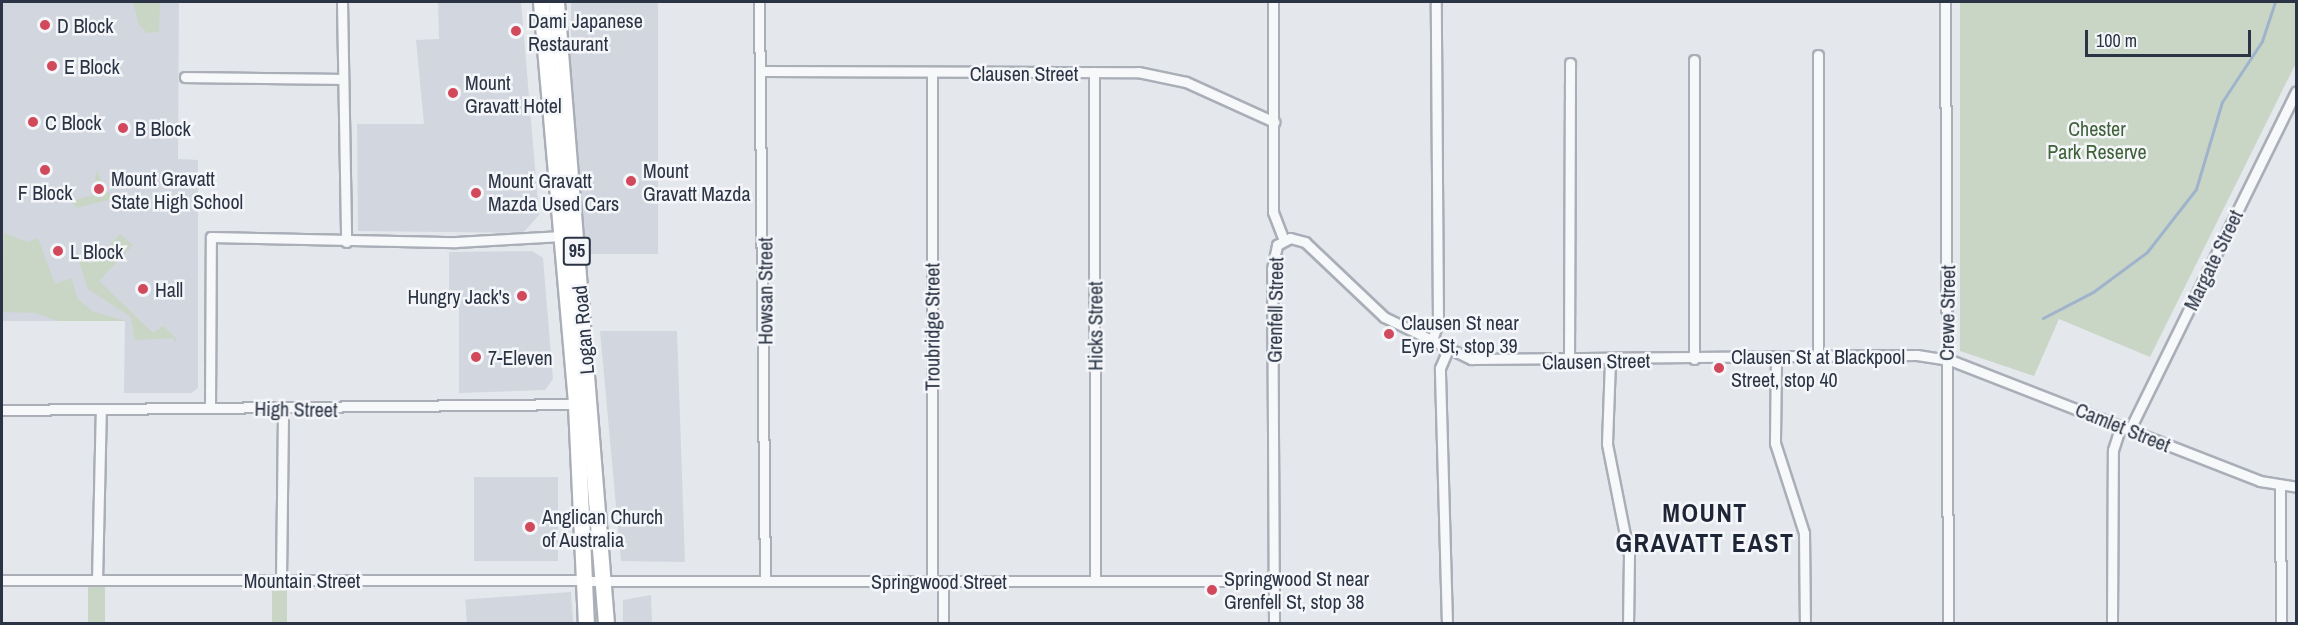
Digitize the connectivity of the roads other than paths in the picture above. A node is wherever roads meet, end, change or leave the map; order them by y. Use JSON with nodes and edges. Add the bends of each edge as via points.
{"nodes":[{"id":1,"x":342,"y":2,"type":"edge"},
{"id":2,"x":541,"y":2,"type":"edge"},
{"id":3,"x":556,"y":2,"type":"edge"},
{"id":4,"x":759,"y":2,"type":"edge"},
{"id":5,"x":1274,"y":2,"type":"edge"},
{"id":6,"x":1436,"y":2,"type":"edge"},
{"id":7,"x":1945,"y":2,"type":"edge"},
{"id":8,"x":1818,"y":55,"type":"dead end"},
{"id":9,"x":1694,"y":60,"type":"dead end"},
{"id":10,"x":1570,"y":63,"type":"dead end"},
{"id":11,"x":763,"y":71,"type":"junction"},
{"id":12,"x":1094,"y":72,"type":"junction"},
{"id":13,"x":932,"y":73,"type":"junction"},
{"id":14,"x":185,"y":77,"type":"dead end"},
{"id":15,"x":342,"y":79,"type":"junction"},
{"id":16,"x":2296,"y":92,"type":"edge"},
{"id":17,"x":1274,"y":122,"type":"junction"},
{"id":18,"x":562,"y":236,"type":"junction"},
{"id":19,"x":1284,"y":240,"type":"junction"},
{"id":20,"x":346,"y":242,"type":"junction"},
{"id":21,"x":1432,"y":341,"type":"junction"},
{"id":22,"x":1448,"y":349,"type":"junction"},
{"id":23,"x":1818,"y":357,"type":"junction"},
{"id":24,"x":1776,"y":358,"type":"junction"},
{"id":25,"x":1694,"y":359,"type":"junction"},
{"id":26,"x":1950,"y":360,"type":"junction"},
{"id":27,"x":1569,"y":361,"type":"junction"},
{"id":28,"x":1610,"y":361,"type":"junction"},
{"id":29,"x":583,"y":404,"type":"junction"},
{"id":30,"x":210,"y":407,"type":"junction"},
{"id":31,"x":2,"y":410,"type":"edge"},
{"id":32,"x":100,"y":410,"type":"junction"},
{"id":33,"x":283,"y":410,"type":"junction"},
{"id":34,"x":2125,"y":428,"type":"junction"},
{"id":35,"x":2280,"y":487,"type":"junction"},
{"id":36,"x":2296,"y":488,"type":"edge"},
{"id":37,"x":281,"y":579,"type":"junction"},
{"id":38,"x":584,"y":579,"type":"junction"},
{"id":39,"x":2,"y":580,"type":"edge"},
{"id":40,"x":97,"y":580,"type":"junction"},
{"id":41,"x":603,"y":580,"type":"junction"},
{"id":42,"x":932,"y":580,"type":"junction"},
{"id":43,"x":765,"y":581,"type":"junction"},
{"id":44,"x":943,"y":581,"type":"junction"},
{"id":45,"x":1095,"y":581,"type":"junction"},
{"id":46,"x":1275,"y":581,"type":"junction"},
{"id":47,"x":2111,"y":623,"type":"edge"},
{"id":48,"x":586,"y":624,"type":"edge"},
{"id":49,"x":606,"y":624,"type":"edge"},
{"id":50,"x":943,"y":624,"type":"edge"},
{"id":51,"x":1274,"y":624,"type":"edge"},
{"id":52,"x":1447,"y":624,"type":"edge"},
{"id":53,"x":1628,"y":624,"type":"edge"},
{"id":54,"x":1805,"y":624,"type":"edge"},
{"id":55,"x":1948,"y":624,"type":"edge"},
{"id":56,"x":2281,"y":624,"type":"edge"}],
"edges":[{"from":1,"to":15,"type":"street"},
{"from":2,"to":18,"type":"main road","name":"Logan Road","number":"95"},
{"from":3,"to":29,"type":"main road","name":"Logan Road","number":"95"},
{"from":4,"to":11,"type":"street","name":"Howsan Street"},
{"from":5,"to":17,"type":"street","name":"Grenfell Street"},
{"from":6,"to":21,"type":"street","via":[[1438,321]]},
{"from":7,"to":26,"type":"street","name":"Crewe Street"},
{"from":8,"to":23,"type":"street"},
{"from":9,"to":25,"type":"street"},
{"from":10,"to":27,"type":"street"},
{"from":11,"to":13,"type":"street","name":"Clausen Street"},
{"from":11,"to":43,"type":"street","name":"Howsan Street"},
{"from":12,"to":13,"type":"street","name":"Clausen Street"},
{"from":12,"to":17,"type":"street","name":"Clausen Street","via":[[1138,72],[1186,82]]},
{"from":12,"to":45,"type":"street","name":"Hicks Street"},
{"from":13,"to":42,"type":"street","name":"Troubridge Street"},
{"from":14,"to":15,"type":"street"},
{"from":15,"to":20,"type":"street"},
{"from":16,"to":34,"type":"street","name":"Margate Street"},
{"from":17,"to":19,"type":"street","name":"Grenfell Street","via":[[1273,212]]},
{"from":18,"to":20,"type":"street"},
{"from":18,"to":29,"type":"main road","name":"Logan Road","number":"95"},
{"from":19,"to":21,"type":"street","name":"Clausen Street","via":[[1305,242],[1365,302]]},
{"from":19,"to":46,"type":"street","name":"Grenfell Street","via":[[1274,251],[1272,269]]},
{"from":20,"to":30,"type":"street","via":[[211,237]]},
{"from":21,"to":22,"type":"street","name":"Clausen Street"},
{"from":22,"to":27,"type":"street","name":"Clausen Street","via":[[1484,362]]},
{"from":22,"to":52,"type":"street","via":[[1440,368]]},
{"from":23,"to":24,"type":"street","name":"Clausen Street"},
{"from":23,"to":26,"type":"street","name":"Clausen Street"},
{"from":24,"to":25,"type":"street","name":"Clausen Street"},
{"from":24,"to":54,"type":"street","via":[[1775,443],[1804,533]]},
{"from":25,"to":28,"type":"street","name":"Clausen Street"},
{"from":26,"to":34,"type":"street","name":"Camlet Street"},
{"from":26,"to":55,"type":"street","name":"Crewe Street"},
{"from":27,"to":28,"type":"street","name":"Clausen Street"},
{"from":28,"to":53,"type":"street","via":[[1607,444],[1629,555]]},
{"from":29,"to":33,"type":"street","name":"High Street"},
{"from":29,"to":38,"type":"main road","name":"Logan Road","number":"95"},
{"from":29,"to":41,"type":"main road","name":"Logan Road","number":"95"},
{"from":30,"to":32,"type":"street","name":"High Street"},
{"from":30,"to":33,"type":"street","name":"High Street"},
{"from":31,"to":32,"type":"street","name":"High Street"},
{"from":32,"to":40,"type":"street"},
{"from":33,"to":37,"type":"street"},
{"from":34,"to":35,"type":"street","name":"Camlet Street"},
{"from":34,"to":47,"type":"street","name":"Margate Street","via":[[2113,450]]},
{"from":35,"to":36,"type":"street","name":"Camlet Street"},
{"from":35,"to":56,"type":"street"},
{"from":37,"to":38,"type":"street","name":"Mountain Street"},
{"from":37,"to":40,"type":"street","name":"Mountain Street"},
{"from":38,"to":41,"type":"street","name":"Mountain Street"},
{"from":38,"to":48,"type":"main road","name":"Logan Road","number":"95"},
{"from":39,"to":40,"type":"street","name":"Mountain Street"},
{"from":41,"to":43,"type":"street","name":"Springwood Street"},
{"from":41,"to":49,"type":"main road","name":"Logan Road","number":"95"},
{"from":42,"to":43,"type":"street","name":"Springwood Street"},
{"from":42,"to":44,"type":"street","name":"Springwood Street"},
{"from":44,"to":45,"type":"street","name":"Springwood Street"},
{"from":44,"to":50,"type":"street"},
{"from":45,"to":46,"type":"street","name":"Springwood Street"},
{"from":46,"to":51,"type":"street","name":"Grenfell Street"}]}
